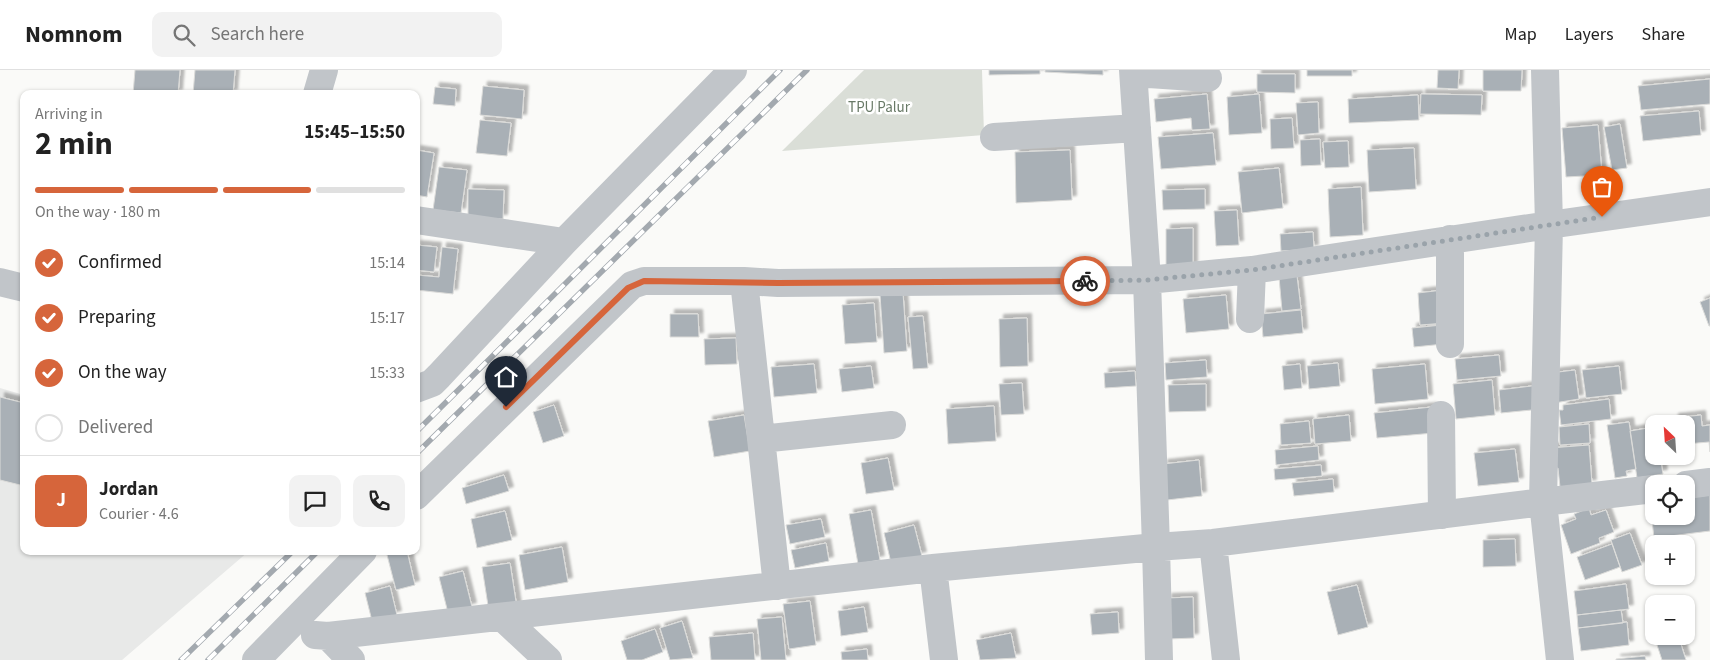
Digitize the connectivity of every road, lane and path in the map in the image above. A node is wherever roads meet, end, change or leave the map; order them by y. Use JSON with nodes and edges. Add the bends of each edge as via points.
{"nodes":[{"id":1,"x":324,"y":70,"type":"edge"},
{"id":2,"x":733,"y":70,"type":"edge"},
{"id":3,"x":1545,"y":70,"type":"edge"},
{"id":4,"x":1134,"y":72,"type":"edge"},
{"id":5,"x":1208,"y":78,"type":"dead end"},
{"id":6,"x":318,"y":90,"type":"edge"},
{"id":7,"x":1137,"y":128,"type":"junction"},
{"id":8,"x":994,"y":137,"type":"dead end"},
{"id":9,"x":1710,"y":202,"type":"edge"},
{"id":10,"x":420,"y":221,"type":"edge"},
{"id":11,"x":1548,"y":225,"type":"junction"},
{"id":12,"x":1450,"y":239,"type":"junction"},
{"id":13,"x":564,"y":242,"type":"junction"},
{"id":14,"x":1252,"y":270,"type":"junction"},
{"id":15,"x":1147,"y":280,"type":"junction"},
{"id":16,"x":744,"y":281,"type":"junction"},
{"id":17,"x":1250,"y":319,"type":"dead end"},
{"id":18,"x":1450,"y":344,"type":"dead end"},
{"id":19,"x":420,"y":388,"type":"edge"},
{"id":20,"x":1441,"y":415,"type":"dead end"},
{"id":21,"x":892,"y":425,"type":"dead end"},
{"id":22,"x":761,"y":438,"type":"junction"},
{"id":23,"x":1710,"y":482,"type":"edge"},
{"id":24,"x":1695,"y":484,"type":"edge"},
{"id":25,"x":1645,"y":490,"type":"edge"},
{"id":26,"x":420,"y":492,"type":"edge"},
{"id":27,"x":1543,"y":502,"type":"junction"},
{"id":28,"x":1442,"y":515,"type":"junction"},
{"id":29,"x":1213,"y":543,"type":"junction"},
{"id":30,"x":1156,"y":547,"type":"junction"},
{"id":31,"x":359,"y":555,"type":"edge"},
{"id":32,"x":933,"y":568,"type":"junction"},
{"id":33,"x":777,"y":586,"type":"junction"},
{"id":34,"x":502,"y":617,"type":"junction"},
{"id":35,"x":283,"y":634,"type":"junction"},
{"id":36,"x":328,"y":636,"type":"junction"},
{"id":37,"x":256,"y":660,"type":"edge"},
{"id":38,"x":350,"y":660,"type":"edge"},
{"id":39,"x":548,"y":660,"type":"edge"},
{"id":40,"x":944,"y":660,"type":"edge"},
{"id":41,"x":1159,"y":660,"type":"edge"},
{"id":42,"x":1226,"y":660,"type":"edge"},
{"id":43,"x":1560,"y":660,"type":"edge"}],
"edges":[{"from":1,"to":6,"type":"street"},
{"from":2,"to":13,"type":"street"},
{"from":3,"to":11,"type":"street"},
{"from":4,"to":5,"type":"street"},
{"from":4,"to":7,"type":"street"},
{"from":7,"to":8,"type":"street"},
{"from":7,"to":15,"type":"street"},
{"from":9,"to":11,"type":"street"},
{"from":10,"to":13,"type":"street"},
{"from":11,"to":12,"type":"street"},
{"from":11,"to":27,"type":"street"},
{"from":12,"to":14,"type":"street"},
{"from":12,"to":18,"type":"street"},
{"from":13,"to":19,"type":"street","via":[[432,383]]},
{"from":14,"to":15,"type":"street"},
{"from":14,"to":17,"type":"street"},
{"from":15,"to":16,"type":"street"},
{"from":15,"to":30,"type":"street"},
{"from":16,"to":22,"type":"street"},
{"from":16,"to":26,"type":"street","via":[[644,281],[632,285]]},
{"from":20,"to":28,"type":"street"},
{"from":21,"to":22,"type":"street"},
{"from":22,"to":33,"type":"street"},
{"from":23,"to":24,"type":"street"},
{"from":25,"to":27,"type":"street"},
{"from":27,"to":28,"type":"street"},
{"from":27,"to":43,"type":"street"},
{"from":28,"to":29,"type":"street"},
{"from":29,"to":30,"type":"street"},
{"from":29,"to":42,"type":"street"},
{"from":30,"to":32,"type":"street"},
{"from":30,"to":41,"type":"street"},
{"from":31,"to":35,"type":"street"},
{"from":32,"to":33,"type":"street"},
{"from":32,"to":40,"type":"street"},
{"from":33,"to":34,"type":"street"},
{"from":34,"to":36,"type":"street"},
{"from":34,"to":39,"type":"street"},
{"from":35,"to":36,"type":"street"},
{"from":35,"to":37,"type":"street"},
{"from":36,"to":38,"type":"street"}]}
